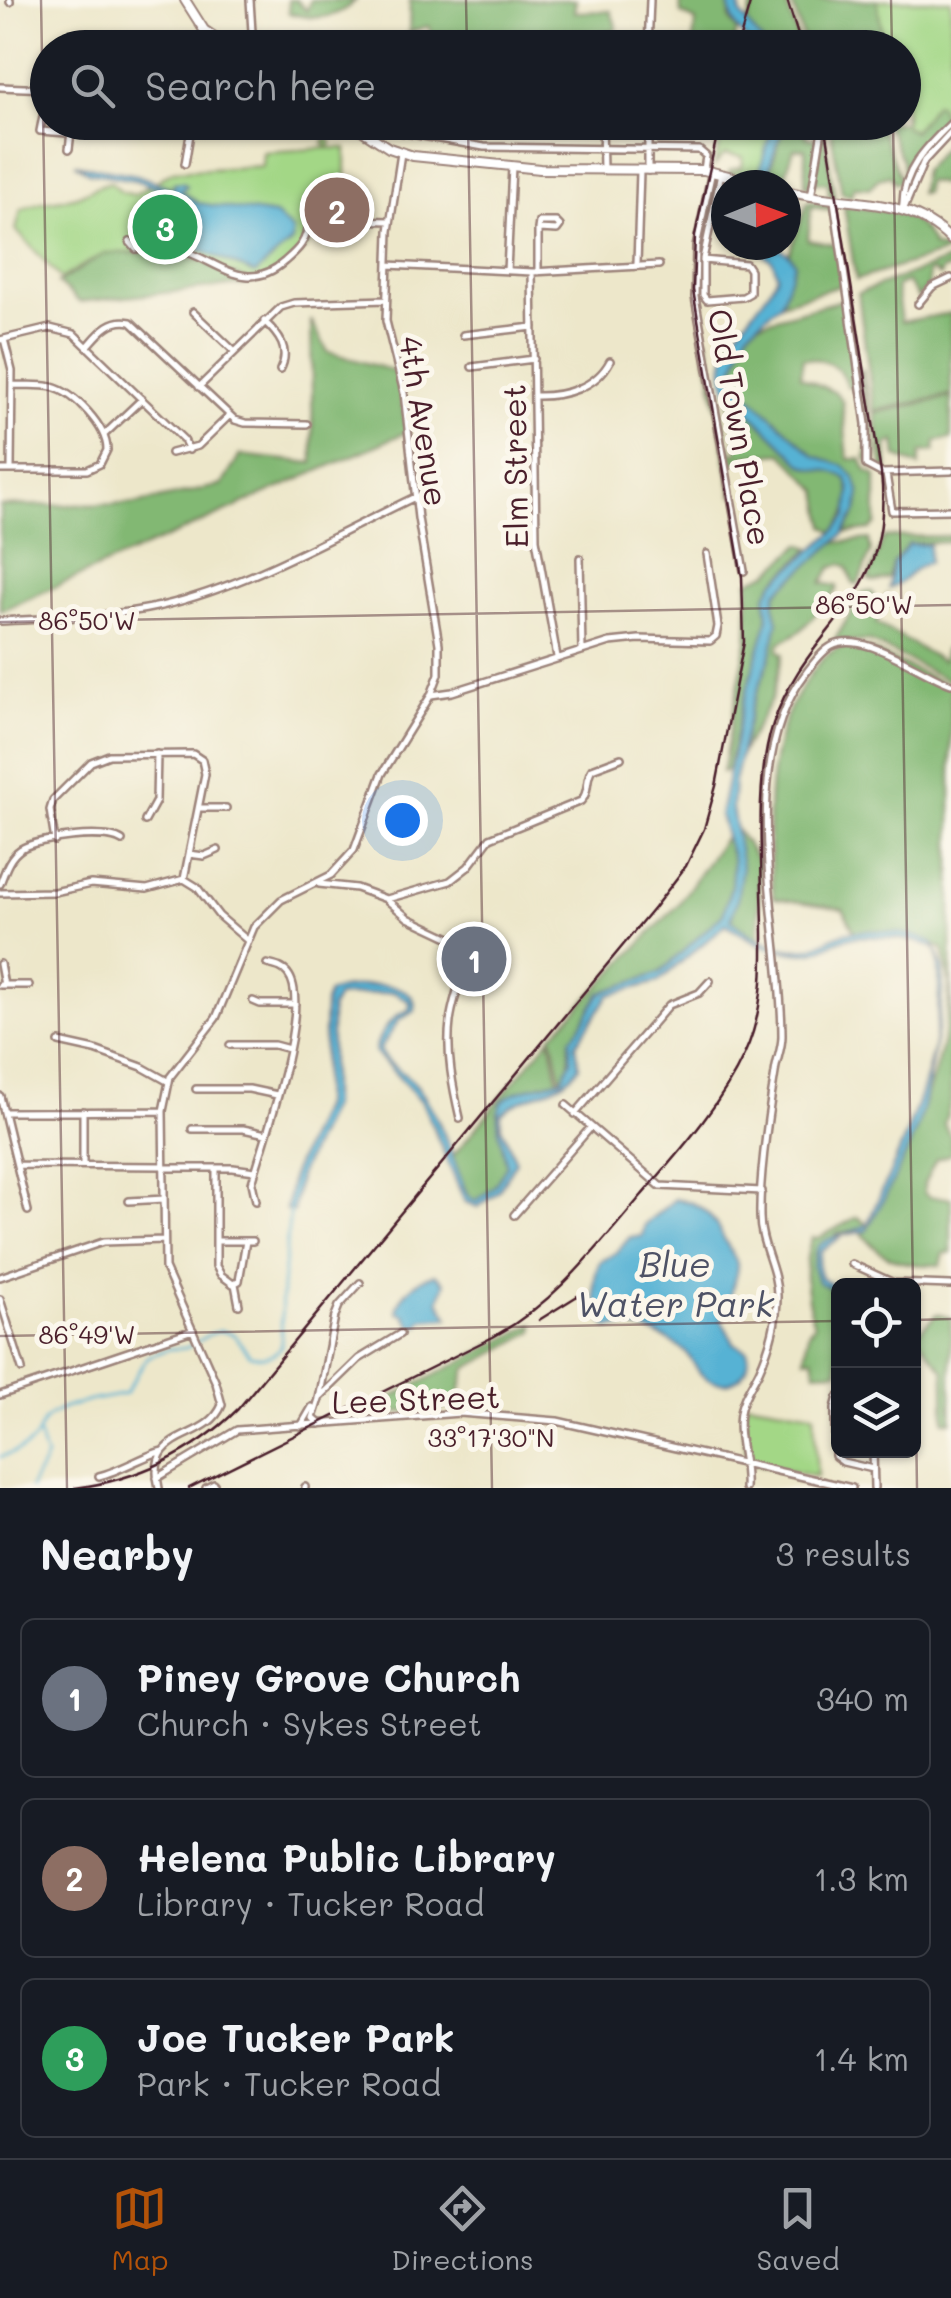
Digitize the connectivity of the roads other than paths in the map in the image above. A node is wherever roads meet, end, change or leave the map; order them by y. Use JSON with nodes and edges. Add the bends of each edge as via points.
{"nodes":[{"id":1,"x":184,"y":0,"type":"edge"},
{"id":2,"x":250,"y":0,"type":"edge"},
{"id":3,"x":650,"y":0,"type":"edge"},
{"id":4,"x":204,"y":30,"type":"edge"},
{"id":5,"x":252,"y":30,"type":"edge"},
{"id":6,"x":649,"y":30,"type":"edge"},
{"id":7,"x":0,"y":87,"type":"edge"},
{"id":8,"x":30,"y":89,"type":"edge"},
{"id":9,"x":951,"y":123,"type":"edge"},
{"id":10,"x":951,"y":132,"type":"edge"},
{"id":11,"x":70,"y":140,"type":"edge"},
{"id":12,"x":189,"y":140,"type":"edge"},
{"id":13,"x":377,"y":140,"type":"edge"},
{"id":14,"x":443,"y":140,"type":"edge"},
{"id":15,"x":602,"y":140,"type":"edge"},
{"id":16,"x":648,"y":140,"type":"edge"},
{"id":17,"x":820,"y":140,"type":"edge"},
{"id":18,"x":478,"y":146,"type":"junction"},
{"id":19,"x":69,"y":148,"type":"dead end"},
{"id":20,"x":602,"y":150,"type":"junction"},
{"id":21,"x":648,"y":150,"type":"junction"},
{"id":22,"x":401,"y":153,"type":"junction"},
{"id":23,"x":476,"y":162,"type":"junction"},
{"id":24,"x":185,"y":164,"type":"dead end"},
{"id":25,"x":514,"y":170,"type":"junction"},
{"id":26,"x":603,"y":170,"type":"junction"},
{"id":27,"x":711,"y":170,"type":"edge"},
{"id":28,"x":644,"y":171,"type":"junction"},
{"id":29,"x":711,"y":172,"type":"edge"},
{"id":30,"x":711,"y":177,"type":"edge"},
{"id":31,"x":711,"y":181,"type":"edge"},
{"id":32,"x":801,"y":194,"type":"edge"},
{"id":33,"x":811,"y":197,"type":"junction"},
{"id":34,"x":834,"y":200,"type":"junction"},
{"id":35,"x":906,"y":204,"type":"junction"},
{"id":36,"x":390,"y":221,"type":"junction"},
{"id":37,"x":538,"y":229,"type":"dead end"},
{"id":38,"x":951,"y":240,"type":"edge"},
{"id":39,"x":130,"y":242,"type":"dead end"},
{"id":40,"x":702,"y":260,"type":"junction"},
{"id":41,"x":637,"y":264,"type":"junction"},
{"id":42,"x":388,"y":265,"type":"junction"},
{"id":43,"x":659,"y":265,"type":"dead end"},
{"id":44,"x":506,"y":271,"type":"junction"},
{"id":45,"x":535,"y":272,"type":"junction"},
{"id":46,"x":951,"y":278,"type":"edge"},
{"id":47,"x":386,"y":302,"type":"junction"},
{"id":48,"x":918,"y":304,"type":"dead end"},
{"id":49,"x":194,"y":312,"type":"dead end"},
{"id":50,"x":264,"y":321,"type":"junction"},
{"id":51,"x":533,"y":327,"type":"junction"},
{"id":52,"x":463,"y":334,"type":"dead end"},
{"id":53,"x":2,"y":339,"type":"edge"},
{"id":54,"x":88,"y":346,"type":"junction"},
{"id":55,"x":234,"y":352,"type":"junction"},
{"id":56,"x":534,"y":359,"type":"junction"},
{"id":57,"x":610,"y":360,"type":"dead end"},
{"id":58,"x":472,"y":366,"type":"dead end"},
{"id":59,"x":280,"y":370,"type":"dead end"},
{"id":60,"x":12,"y":385,"type":"junction"},
{"id":61,"x":200,"y":387,"type":"junction"},
{"id":62,"x":534,"y":396,"type":"junction"},
{"id":63,"x":142,"y":399,"type":"junction"},
{"id":64,"x":229,"y":416,"type":"junction"},
{"id":65,"x":307,"y":424,"type":"dead end"},
{"id":66,"x":104,"y":434,"type":"junction"},
{"id":67,"x":189,"y":450,"type":"junction"},
{"id":68,"x":172,"y":453,"type":"dead end"},
{"id":69,"x":0,"y":470,"type":"edge"},
{"id":70,"x":11,"y":470,"type":"junction"},
{"id":71,"x":951,"y":471,"type":"edge"},
{"id":72,"x":886,"y":474,"type":"junction"},
{"id":73,"x":415,"y":497,"type":"junction"},
{"id":74,"x":951,"y":510,"type":"edge"},
{"id":75,"x":707,"y":554,"type":"dead end"},
{"id":76,"x":580,"y":558,"type":"dead end"},
{"id":77,"x":744,"y":571,"type":"dead end"},
{"id":78,"x":0,"y":621,"type":"edge"},
{"id":79,"x":582,"y":650,"type":"junction"},
{"id":80,"x":557,"y":657,"type":"junction"},
{"id":81,"x":951,"y":684,"type":"edge"},
{"id":82,"x":430,"y":695,"type":"junction"},
{"id":83,"x":157,"y":754,"type":"junction"},
{"id":84,"x":621,"y":758,"type":"dead end"},
{"id":85,"x":199,"y":808,"type":"junction"},
{"id":86,"x":226,"y":808,"type":"dead end"},
{"id":87,"x":146,"y":821,"type":"dead end"},
{"id":88,"x":55,"y":841,"type":"junction"},
{"id":89,"x":122,"y":841,"type":"dead end"},
{"id":90,"x":218,"y":850,"type":"dead end"},
{"id":91,"x":189,"y":854,"type":"junction"},
{"id":92,"x":184,"y":879,"type":"junction"},
{"id":93,"x":0,"y":884,"type":"edge"},
{"id":94,"x":317,"y":884,"type":"junction"},
{"id":95,"x":0,"y":893,"type":"edge"},
{"id":96,"x":387,"y":899,"type":"junction"},
{"id":97,"x":247,"y":940,"type":"junction"},
{"id":98,"x":0,"y":964,"type":"edge"},
{"id":99,"x":267,"y":964,"type":"dead end"},
{"id":100,"x":710,"y":982,"type":"dead end"},
{"id":101,"x":2,"y":985,"type":"edge"},
{"id":102,"x":29,"y":985,"type":"dead end"},
{"id":103,"x":252,"y":1001,"type":"dead end"},
{"id":104,"x":294,"y":1004,"type":"junction"},
{"id":105,"x":59,"y":1042,"type":"dead end"},
{"id":106,"x":230,"y":1045,"type":"dead end"},
{"id":107,"x":289,"y":1049,"type":"junction"},
{"id":108,"x":169,"y":1082,"type":"junction"},
{"id":109,"x":196,"y":1088,"type":"dead end"},
{"id":110,"x":277,"y":1095,"type":"junction"},
{"id":111,"x":0,"y":1096,"type":"edge"},
{"id":112,"x":566,"y":1105,"type":"dead end"},
{"id":113,"x":83,"y":1111,"type":"junction"},
{"id":114,"x":163,"y":1111,"type":"junction"},
{"id":115,"x":5,"y":1112,"type":"junction"},
{"id":116,"x":576,"y":1114,"type":"junction"},
{"id":117,"x":460,"y":1118,"type":"dead end"},
{"id":118,"x":8,"y":1126,"type":"junction"},
{"id":119,"x":591,"y":1127,"type":"junction"},
{"id":120,"x":0,"y":1128,"type":"edge"},
{"id":121,"x":192,"y":1129,"type":"dead end"},
{"id":122,"x":266,"y":1134,"type":"junction"},
{"id":123,"x":18,"y":1165,"type":"junction"},
{"id":124,"x":83,"y":1166,"type":"junction"},
{"id":125,"x":164,"y":1167,"type":"junction"},
{"id":126,"x":216,"y":1168,"type":"junction"},
{"id":127,"x":256,"y":1171,"type":"junction"},
{"id":128,"x":762,"y":1191,"type":"junction"},
{"id":129,"x":164,"y":1200,"type":"junction"},
{"id":130,"x":256,"y":1200,"type":"dead end"},
{"id":131,"x":129,"y":1201,"type":"dead end"},
{"id":132,"x":28,"y":1211,"type":"dead end"},
{"id":133,"x":514,"y":1215,"type":"dead end"},
{"id":134,"x":164,"y":1240,"type":"junction"},
{"id":135,"x":215,"y":1240,"type":"junction"},
{"id":136,"x":852,"y":1264,"type":"dead end"},
{"id":137,"x":0,"y":1277,"type":"edge"},
{"id":138,"x":360,"y":1283,"type":"dead end"},
{"id":139,"x":235,"y":1284,"type":"junction"},
{"id":140,"x":951,"y":1285,"type":"edge"},
{"id":141,"x":0,"y":1299,"type":"edge"},
{"id":142,"x":239,"y":1305,"type":"dead end"},
{"id":143,"x":195,"y":1334,"type":"junction"},
{"id":144,"x":400,"y":1334,"type":"dead end"},
{"id":145,"x":22,"y":1369,"type":"dead end"},
{"id":146,"x":0,"y":1395,"type":"edge"},
{"id":147,"x":319,"y":1399,"type":"junction"},
{"id":148,"x":320,"y":1424,"type":"junction"},
{"id":149,"x":301,"y":1426,"type":"junction"},
{"id":150,"x":163,"y":1452,"type":"junction"},
{"id":151,"x":837,"y":1458,"type":"edge"},
{"id":152,"x":874,"y":1458,"type":"edge"},
{"id":153,"x":142,"y":1460,"type":"junction"},
{"id":154,"x":156,"y":1463,"type":"junction"},
{"id":155,"x":746,"y":1463,"type":"junction"},
{"id":156,"x":873,"y":1471,"type":"junction"},
{"id":157,"x":99,"y":1476,"type":"dead end"},
{"id":158,"x":157,"y":1478,"type":"junction"},
{"id":159,"x":214,"y":1484,"type":"dead end"},
{"id":160,"x":159,"y":1488,"type":"edge"},
{"id":161,"x":206,"y":1488,"type":"edge"},
{"id":162,"x":745,"y":1488,"type":"edge"},
{"id":163,"x":852,"y":1488,"type":"edge"},
{"id":164,"x":870,"y":1488,"type":"edge"}],
"edges":[{"from":1,"to":4,"type":"main road"},
{"from":2,"to":5,"type":"street"},
{"from":3,"to":6,"type":"street"},
{"from":7,"to":8,"type":"street"},
{"from":9,"to":35,"type":"street","via":[[917,159]]},
{"from":10,"to":35,"type":"street","via":[[924,161]]},
{"from":11,"to":19,"type":"street"},
{"from":12,"to":24,"type":"street"},
{"from":13,"to":22,"type":"main road"},
{"from":14,"to":18,"type":"street"},
{"from":15,"to":20,"type":"street"},
{"from":16,"to":21,"type":"street"},
{"from":17,"to":33,"type":"street"},
{"from":18,"to":20,"type":"street"},
{"from":18,"to":23,"type":"street"},
{"from":20,"to":21,"type":"street"},
{"from":20,"to":26,"type":"street"},
{"from":21,"to":27,"type":"street","via":[[704,152]]},
{"from":21,"to":28,"type":"street"},
{"from":22,"to":23,"type":"main road"},
{"from":22,"to":36,"type":"street","name":"4th Avenue"},
{"from":23,"to":25,"type":"main road"},
{"from":25,"to":26,"type":"main road"},
{"from":25,"to":44,"type":"street"},
{"from":26,"to":28,"type":"main road"},
{"from":28,"to":29,"type":"main road"},
{"from":28,"to":41,"type":"street"},
{"from":30,"to":77,"type":"street","name":"Old Town Place","via":[[696,247],[695,297]]},
{"from":31,"to":40,"type":"street"},
{"from":32,"to":33,"type":"main road"},
{"from":33,"to":34,"type":"main road"},
{"from":34,"to":35,"type":"main road"},
{"from":34,"to":72,"type":"street","via":[[866,424],[864,459],[871,470]]},
{"from":35,"to":38,"type":"main road"},
{"from":36,"to":39,"type":"street","via":[[312,220],[304,242],[257,278],[176,248],[136,249]]},
{"from":36,"to":42,"type":"street","name":"4th Avenue"},
{"from":37,"to":45,"type":"street","name":"Elm Street"},
{"from":40,"to":40,"type":"street","via":[[705,299],[748,295],[746,264]]},
{"from":41,"to":43,"type":"street"},
{"from":41,"to":45,"type":"street"},
{"from":42,"to":44,"type":"street"},
{"from":42,"to":47,"type":"street","name":"4th Avenue"},
{"from":44,"to":45,"type":"street"},
{"from":45,"to":51,"type":"street","name":"Elm Street"},
{"from":46,"to":48,"type":"street"},
{"from":47,"to":50,"type":"street","via":[[289,304]]},
{"from":47,"to":73,"type":"street","name":"4th Avenue"},
{"from":49,"to":55,"type":"street"},
{"from":50,"to":55,"type":"street"},
{"from":50,"to":59,"type":"street","via":[[283,345]]},
{"from":51,"to":52,"type":"street"},
{"from":51,"to":56,"type":"street","name":"Elm Street"},
{"from":53,"to":54,"type":"street","via":[[56,328]]},
{"from":53,"to":60,"type":"street"},
{"from":54,"to":61,"type":"street","via":[[112,323],[132,322]]},
{"from":54,"to":63,"type":"street"},
{"from":55,"to":61,"type":"street"},
{"from":56,"to":58,"type":"street"},
{"from":56,"to":62,"type":"street","name":"Elm Street"},
{"from":57,"to":62,"type":"street","via":[[586,386]]},
{"from":60,"to":66,"type":"street","via":[[62,392]]},
{"from":60,"to":70,"type":"street"},
{"from":61,"to":64,"type":"street"},
{"from":62,"to":80,"type":"street","name":"Elm Street","via":[[537,549]]},
{"from":63,"to":66,"type":"street"},
{"from":63,"to":67,"type":"street"},
{"from":64,"to":65,"type":"street","via":[[246,423]]},
{"from":64,"to":67,"type":"street"},
{"from":66,"to":70,"type":"street","via":[[107,453],[95,468]]},
{"from":67,"to":68,"type":"street"},
{"from":69,"to":70,"type":"street"},
{"from":71,"to":72,"type":"street"},
{"from":72,"to":74,"type":"street","via":[[892,510]]},
{"from":73,"to":78,"type":"street","via":[[178,602],[114,614]]},
{"from":73,"to":82,"type":"street","name":"4th Avenue","via":[[440,656]]},
{"from":75,"to":79,"type":"street","via":[[718,626],[714,641],[630,640]]},
{"from":76,"to":79,"type":"street"},
{"from":79,"to":80,"type":"street"},
{"from":80,"to":82,"type":"street"},
{"from":81,"to":128,"type":"street","via":[[858,642],[832,646],[786,705],[769,764],[767,865],[782,1040]]},
{"from":82,"to":94,"type":"street","via":[[382,774],[354,850]]},
{"from":83,"to":85,"type":"street","via":[[202,760]]},
{"from":83,"to":87,"type":"street","via":[[156,801]]},
{"from":83,"to":88,"type":"street","via":[[110,755],[85,766],[53,800]]},
{"from":84,"to":96,"type":"street","via":[[592,769],[581,801],[487,840],[454,879]]},
{"from":85,"to":86,"type":"street"},
{"from":85,"to":91,"type":"street"},
{"from":88,"to":89,"type":"street","via":[[92,834]]},
{"from":88,"to":93,"type":"street","via":[[20,850]]},
{"from":90,"to":91,"type":"street"},
{"from":91,"to":92,"type":"street"},
{"from":92,"to":95,"type":"street","via":[[147,889],[91,884]]},
{"from":92,"to":97,"type":"street"},
{"from":94,"to":96,"type":"street"},
{"from":94,"to":97,"type":"street","via":[[273,906]]},
{"from":96,"to":117,"type":"street","via":[[462,946],[463,976],[449,1029]]},
{"from":97,"to":108,"type":"street","via":[[213,1024]]},
{"from":98,"to":101,"type":"street"},
{"from":99,"to":104,"type":"street","via":[[289,976]]},
{"from":100,"to":116,"type":"street","via":[[669,1005]]},
{"from":101,"to":102,"type":"street"},
{"from":103,"to":104,"type":"street"},
{"from":104,"to":107,"type":"street"},
{"from":105,"to":108,"type":"street","via":[[96,1050]]},
{"from":106,"to":107,"type":"street"},
{"from":107,"to":110,"type":"street"},
{"from":108,"to":114,"type":"street"},
{"from":109,"to":110,"type":"street"},
{"from":110,"to":122,"type":"street"},
{"from":111,"to":115,"type":"street"},
{"from":112,"to":116,"type":"street"},
{"from":113,"to":114,"type":"street"},
{"from":113,"to":115,"type":"street"},
{"from":113,"to":124,"type":"street"},
{"from":114,"to":125,"type":"street"},
{"from":115,"to":118,"type":"street"},
{"from":116,"to":119,"type":"street"},
{"from":118,"to":120,"type":"street"},
{"from":118,"to":123,"type":"street"},
{"from":119,"to":128,"type":"street","via":[[660,1186]]},
{"from":119,"to":133,"type":"street"},
{"from":121,"to":122,"type":"street"},
{"from":122,"to":127,"type":"street"},
{"from":123,"to":124,"type":"street"},
{"from":123,"to":132,"type":"street"},
{"from":124,"to":125,"type":"street"},
{"from":125,"to":126,"type":"street"},
{"from":125,"to":129,"type":"street"},
{"from":126,"to":127,"type":"street"},
{"from":126,"to":135,"type":"street"},
{"from":127,"to":130,"type":"street"},
{"from":128,"to":155,"type":"street","via":[[761,1230],[777,1302],[764,1358],[740,1410]]},
{"from":129,"to":131,"type":"street"},
{"from":129,"to":134,"type":"street"},
{"from":134,"to":137,"type":"street","via":[[103,1242]]},
{"from":134,"to":143,"type":"street","via":[[167,1275]]},
{"from":135,"to":139,"type":"street","via":[[218,1271]]},
{"from":135,"to":139,"type":"street","via":[[250,1241]]},
{"from":136,"to":140,"type":"street","via":[[897,1283]]},
{"from":138,"to":147,"type":"street","via":[[334,1316]]},
{"from":139,"to":142,"type":"street"},
{"from":141,"to":145,"type":"street"},
{"from":143,"to":146,"type":"street"},
{"from":143,"to":150,"type":"street","via":[[221,1408]]},
{"from":144,"to":147,"type":"street","via":[[358,1359]]},
{"from":147,"to":148,"type":"street","via":[[313,1415]]},
{"from":147,"to":149,"type":"street"},
{"from":148,"to":149,"type":"street","name":"Lee Street"},
{"from":148,"to":155,"type":"street","name":"Lee Street","via":[[441,1414],[519,1416]]},
{"from":149,"to":158,"type":"street","name":"Lee Street","via":[[231,1432]]},
{"from":150,"to":153,"type":"street"},
{"from":150,"to":154,"type":"street"},
{"from":151,"to":156,"type":"street"},
{"from":152,"to":156,"type":"street"},
{"from":153,"to":154,"type":"street"},
{"from":153,"to":157,"type":"street"},
{"from":154,"to":158,"type":"street"},
{"from":155,"to":162,"type":"street"},
{"from":155,"to":163,"type":"street","name":"Lee Street"},
{"from":156,"to":164,"type":"street"},
{"from":158,"to":160,"type":"street"},
{"from":159,"to":161,"type":"street"}]}
